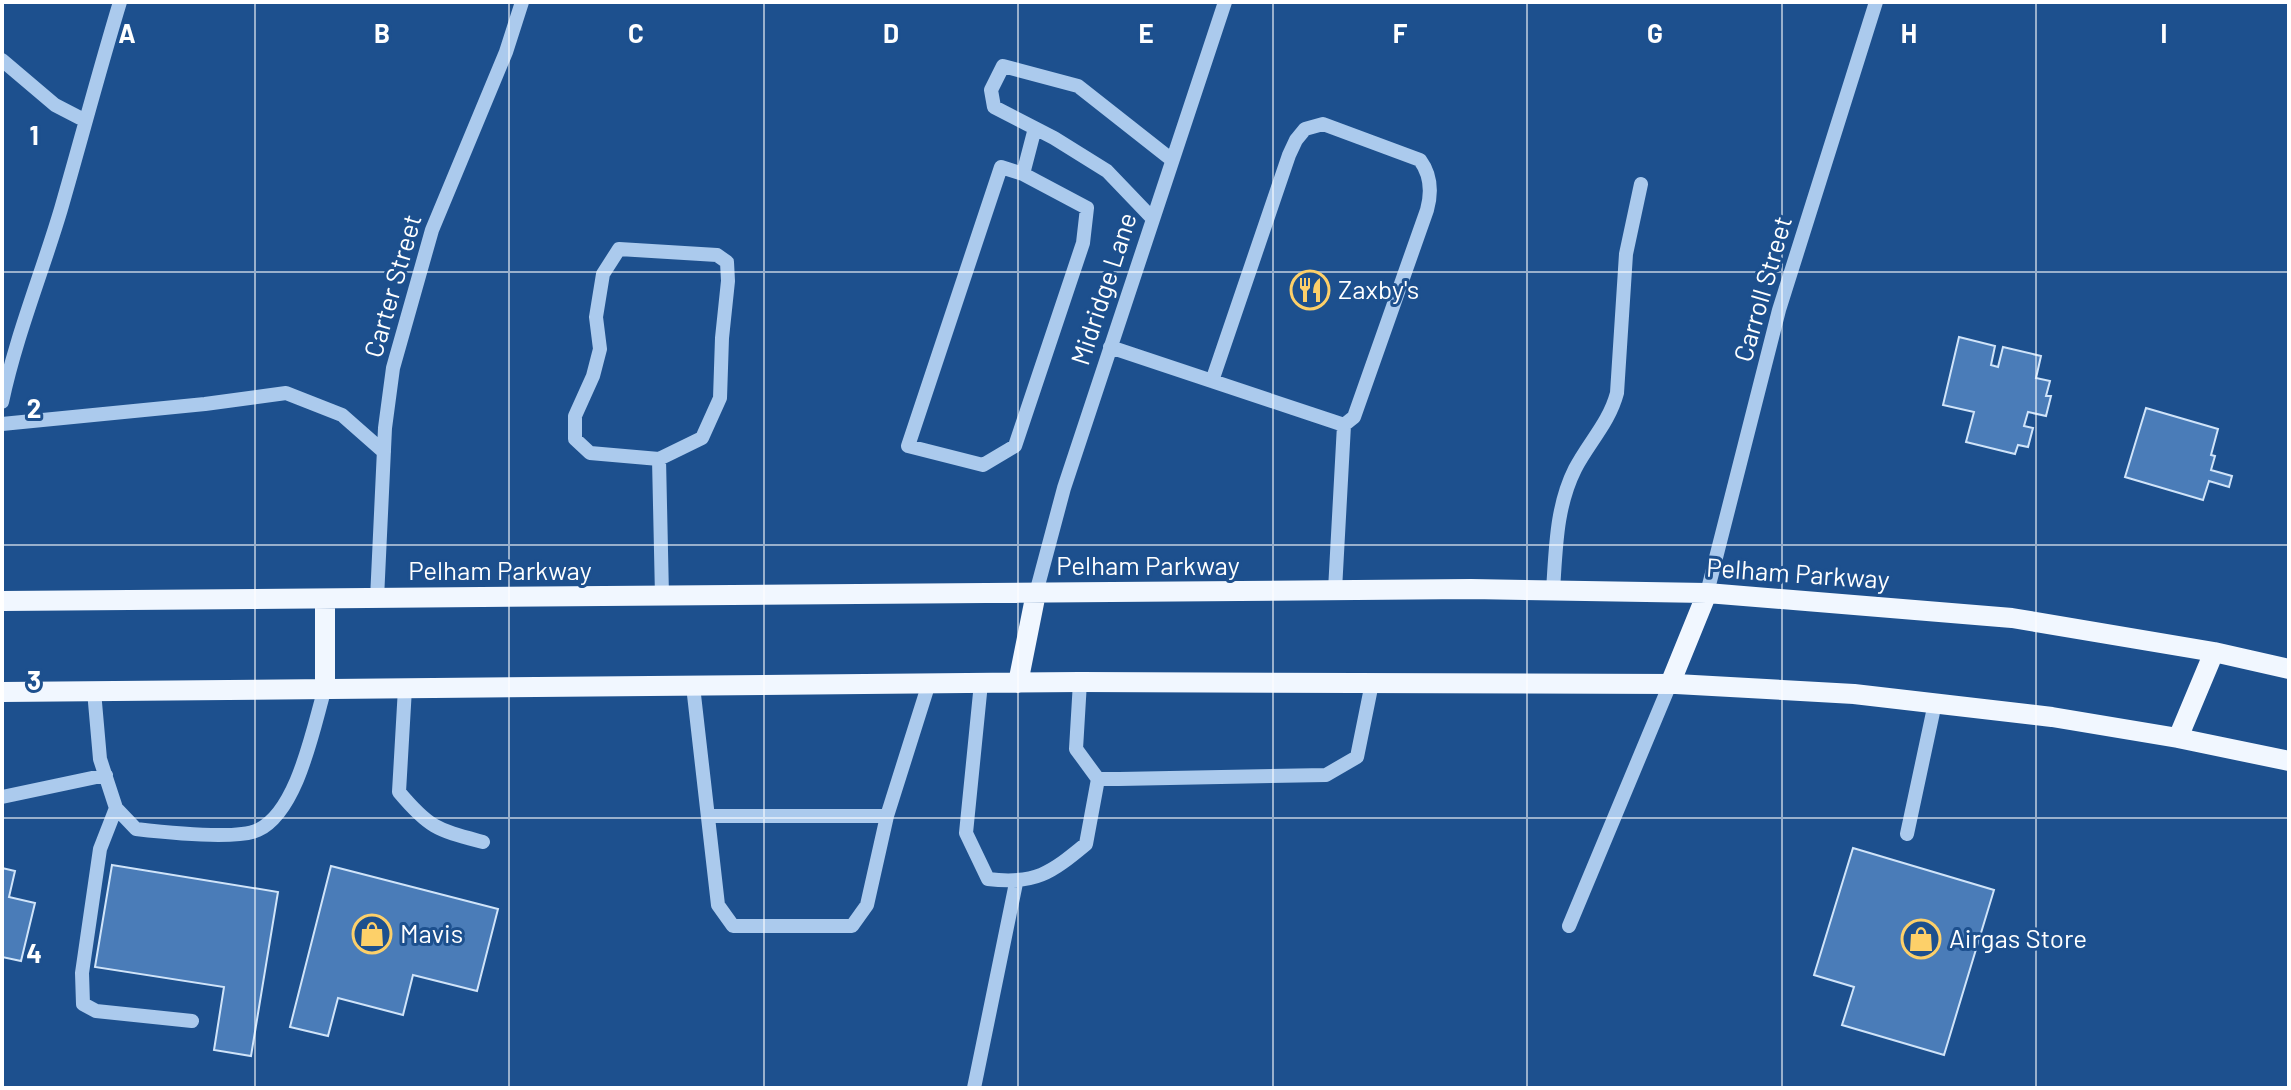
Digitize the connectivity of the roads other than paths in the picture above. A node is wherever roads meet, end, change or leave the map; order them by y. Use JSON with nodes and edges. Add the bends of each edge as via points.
{"nodes":[{"id":1,"x":120,"y":2,"type":"edge"},
{"id":2,"x":522,"y":2,"type":"edge"},
{"id":3,"x":1225,"y":2,"type":"edge"},
{"id":4,"x":1876,"y":2,"type":"edge"},
{"id":5,"x":2,"y":60,"type":"edge"},
{"id":6,"x":84,"y":120,"type":"junction"},
{"id":7,"x":1035,"y":128,"type":"junction"},
{"id":8,"x":1172,"y":160,"type":"junction"},
{"id":9,"x":1023,"y":174,"type":"junction"},
{"id":10,"x":1641,"y":184,"type":"dead end"},
{"id":11,"x":1153,"y":219,"type":"junction"},
{"id":12,"x":1110,"y":347,"type":"junction"},
{"id":13,"x":1212,"y":381,"type":"junction"},
{"id":14,"x":2,"y":402,"type":"edge"},
{"id":15,"x":2,"y":424,"type":"edge"},
{"id":16,"x":1344,"y":425,"type":"junction"},
{"id":17,"x":384,"y":452,"type":"junction"},
{"id":18,"x":659,"y":459,"type":"junction"},
{"id":19,"x":1335,"y":590,"type":"junction"},
{"id":20,"x":1553,"y":590,"type":"junction"},
{"id":21,"x":1036,"y":593,"type":"junction"},
{"id":22,"x":1707,"y":593,"type":"junction"},
{"id":23,"x":662,"y":596,"type":"junction"},
{"id":24,"x":325,"y":599,"type":"junction"},
{"id":25,"x":377,"y":599,"type":"junction"},
{"id":26,"x":2,"y":601,"type":"edge"},
{"id":27,"x":2214,"y":652,"type":"junction"},
{"id":28,"x":2289,"y":669,"type":"edge"},
{"id":29,"x":1080,"y":682,"type":"junction"},
{"id":30,"x":929,"y":683,"type":"junction"},
{"id":31,"x":981,"y":683,"type":"junction"},
{"id":32,"x":1018,"y":683,"type":"junction"},
{"id":33,"x":1372,"y":683,"type":"junction"},
{"id":34,"x":1670,"y":684,"type":"junction"},
{"id":35,"x":693,"y":686,"type":"junction"},
{"id":36,"x":325,"y":688,"type":"junction"},
{"id":37,"x":405,"y":688,"type":"junction"},
{"id":38,"x":94,"y":691,"type":"junction"},
{"id":39,"x":2,"y":692,"type":"edge"},
{"id":40,"x":1935,"y":703,"type":"junction"},
{"id":41,"x":2178,"y":738,"type":"junction"},
{"id":42,"x":2289,"y":761,"type":"edge"},
{"id":43,"x":106,"y":775,"type":"junction"},
{"id":44,"x":1098,"y":779,"type":"junction"},
{"id":45,"x":2,"y":797,"type":"edge"},
{"id":46,"x":116,"y":808,"type":"junction"},
{"id":47,"x":709,"y":816,"type":"junction"},
{"id":48,"x":887,"y":816,"type":"junction"},
{"id":49,"x":1907,"y":834,"type":"dead end"},
{"id":50,"x":483,"y":842,"type":"dead end"},
{"id":51,"x":1016,"y":883,"type":"junction"},
{"id":52,"x":1569,"y":926,"type":"dead end"},
{"id":53,"x":192,"y":1021,"type":"dead end"},
{"id":54,"x":974,"y":1088,"type":"edge"}],
"edges":[{"from":1,"to":6,"type":"street"},
{"from":2,"to":17,"type":"street","name":"Carter Street","via":[[427,244],[393,368]]},
{"from":3,"to":8,"type":"street","name":"Midridge Lane"},
{"from":4,"to":22,"type":"street","name":"Carroll Street","via":[[1779,310]]},
{"from":5,"to":6,"type":"street","via":[[55,105]]},
{"from":6,"to":14,"type":"street"},
{"from":7,"to":8,"type":"street","via":[[994,107],[991,90],[1003,66],[1078,86]]},
{"from":7,"to":9,"type":"street"},
{"from":7,"to":11,"type":"street","via":[[1107,171]]},
{"from":8,"to":11,"type":"street","name":"Midridge Lane"},
{"from":9,"to":9,"type":"street","via":[[1001,167],[908,446],[983,465],[1015,446],[1083,243],[1087,208]]},
{"from":10,"to":20,"type":"street","via":[[1626,254],[1617,393],[1558,513]]},
{"from":11,"to":12,"type":"street","name":"Midridge Lane"},
{"from":12,"to":13,"type":"street"},
{"from":12,"to":21,"type":"street","name":"Midridge Lane"},
{"from":13,"to":16,"type":"street"},
{"from":13,"to":16,"type":"street","via":[[1289,155],[1305,129],[1323,124],[1420,160],[1429,182],[1429,201],[1406,273],[1354,417]]},
{"from":15,"to":17,"type":"street","via":[[286,393],[342,415]]},
{"from":16,"to":19,"type":"street"},
{"from":17,"to":25,"type":"street","name":"Carter Street"},
{"from":18,"to":18,"type":"street","via":[[590,453],[575,439],[575,416],[600,349],[596,317],[603,274],[619,249],[717,255],[727,262],[720,398],[702,438]]},
{"from":18,"to":23,"type":"street"},
{"from":19,"to":20,"type":"main road","name":"Pelham Parkway"},
{"from":19,"to":21,"type":"main road","name":"Pelham Parkway"},
{"from":20,"to":22,"type":"main road","name":"Pelham Parkway"},
{"from":21,"to":23,"type":"main road","name":"Pelham Parkway"},
{"from":21,"to":32,"type":"main road"},
{"from":22,"to":27,"type":"main road","name":"Pelham Parkway","via":[[2012,618]]},
{"from":22,"to":34,"type":"main road"},
{"from":23,"to":25,"type":"main road","name":"Pelham Parkway"},
{"from":24,"to":25,"type":"main road","name":"Pelham Parkway"},
{"from":24,"to":26,"type":"main road","name":"Pelham Parkway"},
{"from":24,"to":36,"type":"main road"},
{"from":27,"to":28,"type":"main road","name":"Pelham Parkway"},
{"from":27,"to":41,"type":"main road"},
{"from":29,"to":32,"type":"main road"},
{"from":29,"to":33,"type":"main road"},
{"from":29,"to":44,"type":"street","via":[[1076,749]]},
{"from":30,"to":31,"type":"main road"},
{"from":30,"to":35,"type":"main road"},
{"from":30,"to":48,"type":"street"},
{"from":31,"to":32,"type":"main road"},
{"from":31,"to":51,"type":"street","via":[[966,833],[988,879]]},
{"from":33,"to":34,"type":"main road"},
{"from":33,"to":44,"type":"street","via":[[1357,757],[1326,775]]},
{"from":34,"to":40,"type":"main road"},
{"from":34,"to":52,"type":"street"},
{"from":35,"to":37,"type":"main road"},
{"from":35,"to":47,"type":"street"},
{"from":36,"to":37,"type":"main road"},
{"from":36,"to":38,"type":"main road"},
{"from":36,"to":46,"type":"street","via":[[300,771],[277,818],[256,832],[188,835],[136,829]]},
{"from":37,"to":50,"type":"street","via":[[399,792],[420,817],[441,831]]},
{"from":38,"to":39,"type":"main road"},
{"from":38,"to":43,"type":"street"},
{"from":40,"to":41,"type":"main road"},
{"from":40,"to":49,"type":"street"},
{"from":41,"to":42,"type":"main road"},
{"from":43,"to":45,"type":"street"},
{"from":43,"to":46,"type":"street"},
{"from":44,"to":51,"type":"street","via":[[1086,844],[1054,871]]},
{"from":46,"to":53,"type":"street","via":[[100,849],[82,973],[83,1004],[96,1011]]},
{"from":47,"to":48,"type":"street"},
{"from":47,"to":48,"type":"street","via":[[718,905],[733,926],[852,926],[867,905]]},
{"from":51,"to":54,"type":"street"}]}
